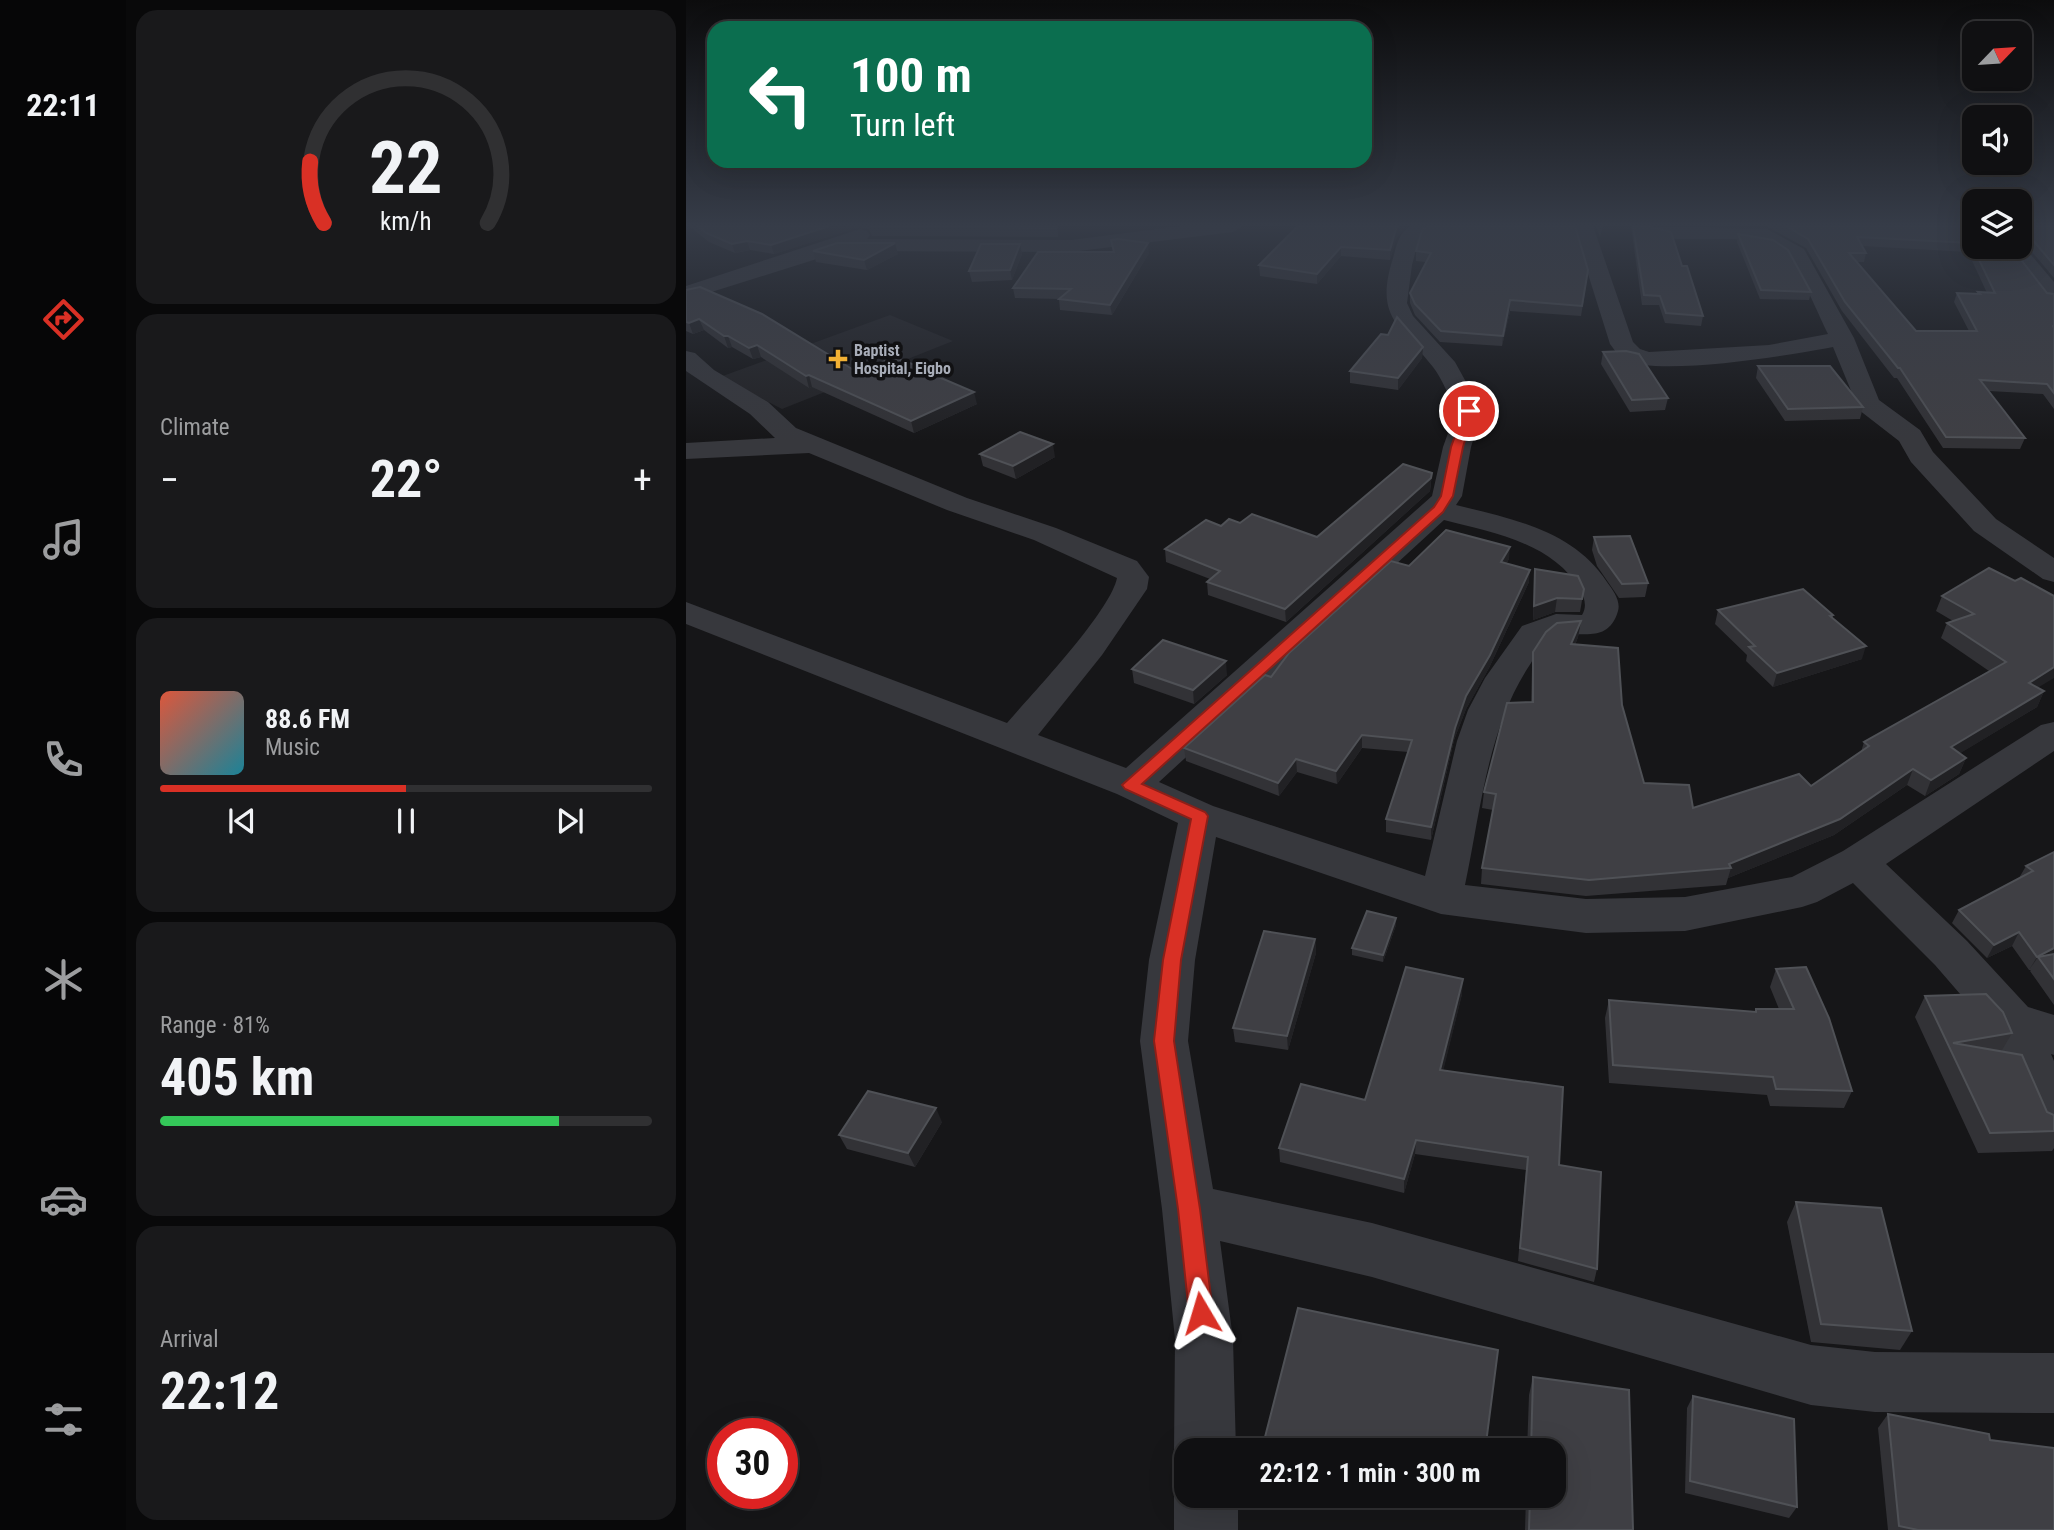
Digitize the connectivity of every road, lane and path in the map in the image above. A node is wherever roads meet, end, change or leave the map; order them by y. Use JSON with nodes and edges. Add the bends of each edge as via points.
{"nodes":[{"id":1,"x":1397,"y":297,"type":"edge"},
{"id":2,"x":1607,"y":297,"type":"edge"},
{"id":3,"x":1821,"y":297,"type":"edge"},
{"id":4,"x":1842,"y":338,"type":"junction"},
{"id":5,"x":686,"y":358,"type":"edge"},
{"id":6,"x":764,"y":415,"type":"junction"},
{"id":7,"x":686,"y":444,"type":"edge"},
{"id":8,"x":816,"y":444,"type":"junction"},
{"id":9,"x":686,"y":451,"type":"edge"},
{"id":10,"x":1438,"y":509,"type":"junction"},
{"id":11,"x":2054,"y":572,"type":"edge"},
{"id":12,"x":686,"y":612,"type":"edge"},
{"id":13,"x":2054,"y":734,"type":"edge"},
{"id":14,"x":1014,"y":739,"type":"junction"},
{"id":15,"x":1130,"y":785,"type":"junction"},
{"id":16,"x":1199,"y":816,"type":"junction"},
{"id":17,"x":1858,"y":862,"type":"junction"},
{"id":18,"x":1441,"y":898,"type":"junction"},
{"id":19,"x":2033,"y":1028,"type":"edge"},
{"id":20,"x":2054,"y":1116,"type":"edge"},
{"id":21,"x":1189,"y":1209,"type":"junction"},
{"id":22,"x":2054,"y":1383,"type":"edge"},
{"id":23,"x":1205,"y":1438,"type":"edge"},
{"id":24,"x":1206,"y":1508,"type":"edge"},
{"id":25,"x":1206,"y":1530,"type":"edge"}],
"edges":[{"from":1,"to":10,"type":"street","via":[[1403,318],[1446,367],[1469,411],[1447,496]]},
{"from":2,"to":4,"type":"street","via":[[1622,344],[1631,354],[1648,359],[1769,352]]},
{"from":3,"to":4,"type":"street"},
{"from":4,"to":11,"type":"street","via":[[1868,404],[1910,436],[1921,456],[1985,525]]},
{"from":5,"to":6,"type":"street"},
{"from":6,"to":7,"type":"street"},
{"from":6,"to":8,"type":"street","via":[[786,434]]},
{"from":8,"to":9,"type":"street"},
{"from":8,"to":14,"type":"street","via":[[957,504],[1045,534],[1126,568],[1133,577],[1131,589],[1090,648]]},
{"from":10,"to":15,"type":"street"},
{"from":10,"to":18,"type":"street","via":[[1510,529],[1550,546],[1590,576],[1601,600],[1601,611],[1591,625],[1556,624],[1534,633],[1503,678],[1476,741]]},
{"from":12,"to":14,"type":"street"},
{"from":13,"to":17,"type":"street"},
{"from":14,"to":15,"type":"street"},
{"from":15,"to":16,"type":"street"},
{"from":16,"to":18,"type":"street"},
{"from":16,"to":21,"type":"street","via":[[1172,960],[1164,1041]]},
{"from":17,"to":18,"type":"street","via":[[1802,891],[1685,914],[1586,916]]},
{"from":17,"to":19,"type":"street"},
{"from":19,"to":20,"type":"street"},
{"from":21,"to":22,"type":"street","via":[[1372,1250],[1811,1375],[1875,1382]]},
{"from":21,"to":23,"type":"street","via":[[1204,1339]]},
{"from":24,"to":25,"type":"street"}]}
